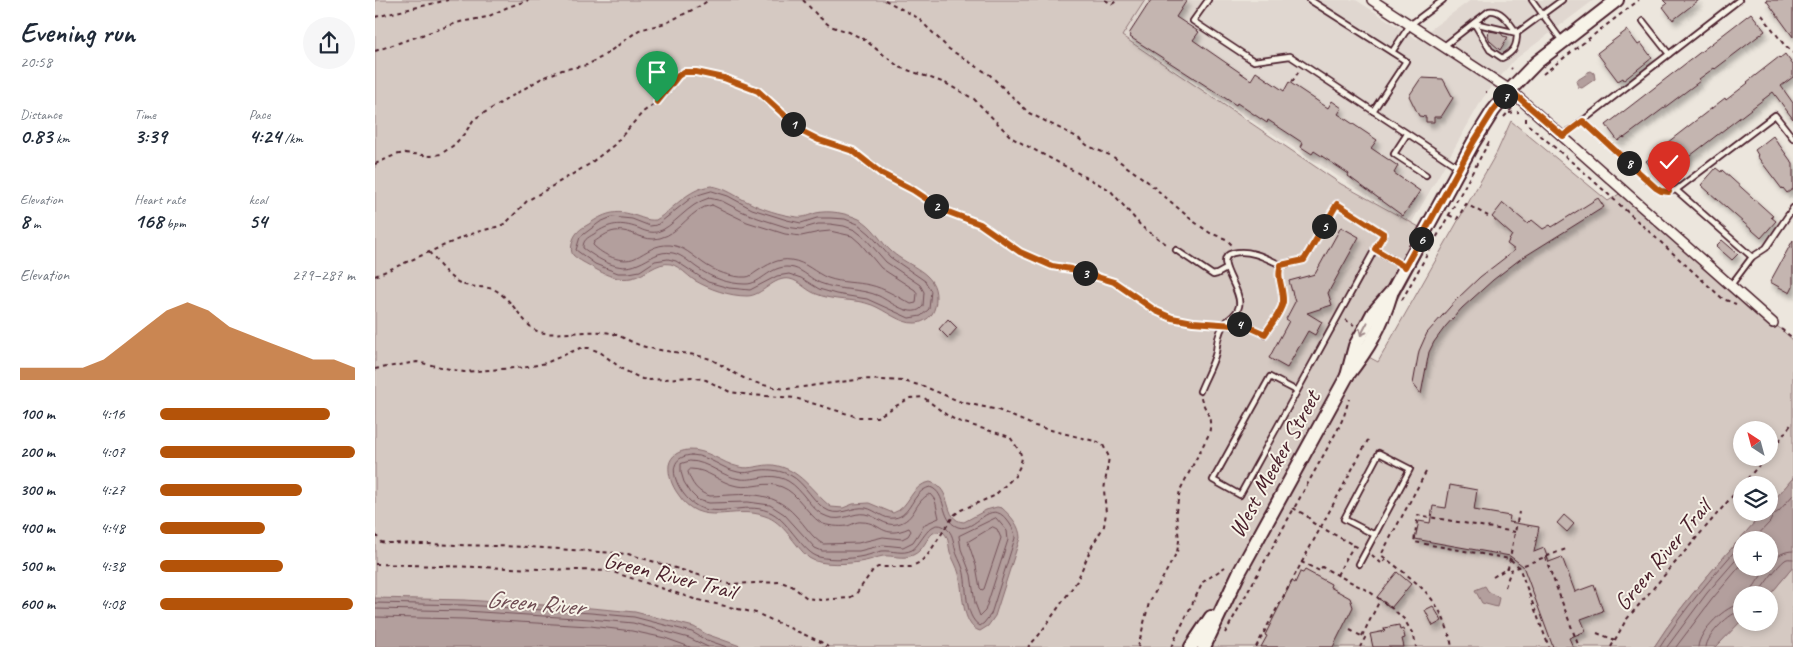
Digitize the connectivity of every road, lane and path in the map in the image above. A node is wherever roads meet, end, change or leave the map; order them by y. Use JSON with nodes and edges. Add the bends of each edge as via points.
{"nodes":[{"id":1,"x":448,"y":0,"type":"edge"},
{"id":2,"x":529,"y":0,"type":"edge"},
{"id":3,"x":709,"y":0,"type":"edge"},
{"id":4,"x":803,"y":0,"type":"edge"},
{"id":5,"x":885,"y":0,"type":"edge"},
{"id":6,"x":1105,"y":0,"type":"edge"},
{"id":7,"x":1118,"y":0,"type":"edge"},
{"id":8,"x":1208,"y":0,"type":"edge"},
{"id":9,"x":1310,"y":0,"type":"edge"},
{"id":10,"x":1372,"y":0,"type":"edge"},
{"id":11,"x":1443,"y":0,"type":"edge"},
{"id":12,"x":1532,"y":0,"type":"edge"},
{"id":13,"x":1562,"y":0,"type":"edge"},
{"id":14,"x":1617,"y":0,"type":"edge"},
{"id":15,"x":1639,"y":0,"type":"edge"},
{"id":16,"x":1739,"y":0,"type":"edge"},
{"id":17,"x":1543,"y":14,"type":"junction"},
{"id":18,"x":1762,"y":15,"type":"dead end"},
{"id":19,"x":375,"y":17,"type":"edge"},
{"id":20,"x":1643,"y":21,"type":"dead end"},
{"id":21,"x":1474,"y":23,"type":"junction"},
{"id":22,"x":1410,"y":25,"type":"junction"},
{"id":23,"x":1517,"y":33,"type":"junction"},
{"id":24,"x":1563,"y":42,"type":"junction"},
{"id":25,"x":1444,"y":46,"type":"junction"},
{"id":26,"x":375,"y":51,"type":"edge"},
{"id":27,"x":1392,"y":52,"type":"junction"},
{"id":28,"x":1793,"y":53,"type":"edge"},
{"id":29,"x":1669,"y":54,"type":"junction"},
{"id":30,"x":1536,"y":79,"type":"dead end"},
{"id":31,"x":1510,"y":90,"type":"junction"},
{"id":32,"x":1513,"y":108,"type":"dead end"},
{"id":33,"x":1373,"y":112,"type":"junction"},
{"id":34,"x":1521,"y":112,"type":"dead end"},
{"id":35,"x":1526,"y":118,"type":"dead end"},
{"id":36,"x":1583,"y":121,"type":"junction"},
{"id":37,"x":1407,"y":134,"type":"junction"},
{"id":38,"x":1563,"y":136,"type":"junction"},
{"id":39,"x":1793,"y":138,"type":"edge"},
{"id":40,"x":375,"y":164,"type":"edge"},
{"id":41,"x":1459,"y":168,"type":"junction"},
{"id":42,"x":1426,"y":175,"type":"dead end"},
{"id":43,"x":1677,"y":190,"type":"junction"},
{"id":44,"x":1793,"y":208,"type":"edge"},
{"id":45,"x":1449,"y":215,"type":"dead end"},
{"id":46,"x":1488,"y":216,"type":"dead end"},
{"id":47,"x":1375,"y":249,"type":"junction"},
{"id":48,"x":1176,"y":250,"type":"joint"},
{"id":49,"x":429,"y":252,"type":"junction"},
{"id":50,"x":1239,"y":252,"type":"junction"},
{"id":51,"x":1752,"y":257,"type":"junction"},
{"id":52,"x":1281,"y":265,"type":"junction"},
{"id":53,"x":1405,"y":267,"type":"junction"},
{"id":54,"x":1226,"y":269,"type":"junction"},
{"id":55,"x":375,"y":276,"type":"edge"},
{"id":56,"x":1731,"y":285,"type":"junction"},
{"id":57,"x":1752,"y":304,"type":"junction"},
{"id":58,"x":1339,"y":316,"type":"junction"},
{"id":59,"x":1773,"y":323,"type":"joint"},
{"id":60,"x":1224,"y":325,"type":"junction"},
{"id":61,"x":1358,"y":327,"type":"dead end"},
{"id":62,"x":1793,"y":338,"type":"edge"},
{"id":63,"x":375,"y":369,"type":"edge"},
{"id":64,"x":1200,"y":391,"type":"joint"},
{"id":65,"x":1297,"y":391,"type":"junction"},
{"id":66,"x":1793,"y":422,"type":"edge"},
{"id":67,"x":1368,"y":440,"type":"dead end"},
{"id":68,"x":1778,"y":442,"type":"edge"},
{"id":69,"x":1758,"y":466,"type":"edge"},
{"id":70,"x":1426,"y":472,"type":"dead end"},
{"id":71,"x":1750,"y":476,"type":"edge"},
{"id":72,"x":1733,"y":496,"type":"edge"},
{"id":73,"x":1519,"y":512,"type":"dead end"},
{"id":74,"x":1320,"y":527,"type":"junction"},
{"id":75,"x":1515,"y":532,"type":"junction"},
{"id":76,"x":375,"y":534,"type":"edge"},
{"id":77,"x":1375,"y":535,"type":"junction"},
{"id":78,"x":1354,"y":545,"type":"junction"},
{"id":79,"x":1566,"y":549,"type":"dead end"},
{"id":80,"x":1366,"y":551,"type":"junction"},
{"id":81,"x":1545,"y":557,"type":"junction"},
{"id":82,"x":1386,"y":559,"type":"junction"},
{"id":83,"x":1510,"y":559,"type":"junction"},
{"id":84,"x":1301,"y":562,"type":"junction"},
{"id":85,"x":375,"y":564,"type":"edge"},
{"id":86,"x":1359,"y":564,"type":"dead end"},
{"id":87,"x":1225,"y":567,"type":"dead end"},
{"id":88,"x":1519,"y":567,"type":"junction"},
{"id":89,"x":1510,"y":569,"type":"junction"},
{"id":90,"x":1239,"y":573,"type":"junction"},
{"id":91,"x":1337,"y":575,"type":"junction"},
{"id":92,"x":1493,"y":577,"type":"dead end"},
{"id":93,"x":1505,"y":587,"type":"dead end"},
{"id":94,"x":1380,"y":600,"type":"junction"},
{"id":95,"x":1350,"y":630,"type":"dead end"},
{"id":96,"x":1597,"y":633,"type":"dead end"},
{"id":97,"x":1362,"y":636,"type":"junction"},
{"id":98,"x":1222,"y":639,"type":"dead end"},
{"id":99,"x":1615,"y":640,"type":"junction"},
{"id":100,"x":828,"y":647,"type":"edge"},
{"id":101,"x":1028,"y":647,"type":"edge"},
{"id":102,"x":1138,"y":647,"type":"edge"},
{"id":103,"x":1171,"y":647,"type":"edge"},
{"id":104,"x":1191,"y":647,"type":"edge"},
{"id":105,"x":1204,"y":647,"type":"edge"},
{"id":106,"x":1256,"y":647,"type":"edge"},
{"id":107,"x":1360,"y":647,"type":"edge"},
{"id":108,"x":1416,"y":647,"type":"edge"},
{"id":109,"x":1452,"y":647,"type":"edge"},
{"id":110,"x":1549,"y":647,"type":"edge"},
{"id":111,"x":1579,"y":647,"type":"edge"},
{"id":112,"x":1611,"y":647,"type":"edge"}],
"edges":[{"from":1,"to":19,"type":"path"},
{"from":2,"to":26,"type":"path","via":[[487,17],[460,22]]},
{"from":3,"to":40,"type":"path","via":[[666,23],[639,30],[602,58],[542,78],[474,119],[465,133],[441,154],[405,153]]},
{"from":4,"to":48,"type":"path","via":[[830,26],[865,40],[899,67],[945,83],[974,99],[1012,138],[1109,190],[1142,227]]},
{"from":5,"to":50,"type":"path","via":[[918,18],[949,49],[990,76],[1029,113],[1112,156],[1193,221],[1226,239]]},
{"from":6,"to":7,"type":"path","via":[[1111,4]]},
{"from":8,"to":33,"type":"lane","via":[[1193,21],[1200,26],[1254,61],[1290,56]]},
{"from":9,"to":27,"type":"lane"},
{"from":10,"to":22,"type":"street"},
{"from":11,"to":22,"type":"lane"},
{"from":12,"to":17,"type":"lane"},
{"from":13,"to":17,"type":"lane"},
{"from":14,"to":24,"type":"main road","name":"West Meeker Street"},
{"from":15,"to":30,"type":"path"},
{"from":16,"to":29,"type":"lane"},
{"from":17,"to":23,"type":"lane"},
{"from":17,"to":24,"type":"lane"},
{"from":18,"to":28,"type":"path"},
{"from":20,"to":29,"type":"lane"},
{"from":21,"to":23,"type":"lane"},
{"from":21,"to":23,"type":"lane","via":[[1495,10]]},
{"from":21,"to":23,"type":"lane","via":[[1491,50],[1502,58],[1514,49]]},
{"from":21,"to":25,"type":"lane"},
{"from":22,"to":25,"type":"street"},
{"from":22,"to":27,"type":"lane"},
{"from":24,"to":31,"type":"main road","name":"West Meeker Street","via":[[1537,62]]},
{"from":25,"to":31,"type":"street"},
{"from":27,"to":33,"type":"lane","via":[[1406,61]]},
{"from":29,"to":36,"type":"lane"},
{"from":31,"to":38,"type":"street"},
{"from":31,"to":41,"type":"main road","name":"West Meeker Street","via":[[1493,111]]},
{"from":32,"to":34,"type":"path","via":[[1509,113]]},
{"from":33,"to":37,"type":"lane"},
{"from":35,"to":57,"type":"path","via":[[1526,123],[1723,299],[1735,304]]},
{"from":36,"to":38,"type":"lane"},
{"from":36,"to":43,"type":"lane","via":[[1656,188],[1669,192]]},
{"from":37,"to":41,"type":"lane"},
{"from":37,"to":42,"type":"lane","via":[[1394,154]]},
{"from":38,"to":56,"type":"street"},
{"from":39,"to":43,"type":"lane","via":[[1775,115]]},
{"from":41,"to":53,"type":"main road","name":"West Meeker Street"},
{"from":43,"to":51,"type":"lane"},
{"from":44,"to":51,"type":"lane","via":[[1766,248]]},
{"from":45,"to":46,"type":"path","via":[[1457,219],[1466,204]]},
{"from":47,"to":52,"type":"lane","via":[[1384,234],[1337,204],[1304,260]]},
{"from":47,"to":53,"type":"lane"},
{"from":47,"to":58,"type":"lane"},
{"from":48,"to":54,"type":"lane","via":[[1213,275]]},
{"from":49,"to":55,"type":"path"},
{"from":49,"to":60,"type":"path","via":[[506,223],[527,201],[588,165],[614,145],[678,76],[689,71],[724,78],[758,91],[803,132],[853,151],[882,174],[943,210],[980,224],[1020,252],[1052,266],[1114,282],[1172,318]]},
{"from":49,"to":101,"type":"path","via":[[456,281],[490,287],[501,293],[527,323],[545,334],[597,331],[614,334],[648,348],[711,360],[755,383],[787,390],[863,379],[903,381],[961,402],[998,410],[1035,426],[1098,442],[1109,457],[1104,490],[1104,526],[1077,581]]},
{"from":50,"to":52,"type":"lane","via":[[1261,255]]},
{"from":50,"to":54,"type":"lane","via":[[1226,257]]},
{"from":51,"to":56,"type":"lane"},
{"from":52,"to":60,"type":"lane","via":[[1278,271],[1282,307],[1265,334],[1247,326]]},
{"from":53,"to":90,"type":"main road","name":"West Meeker Street","via":[[1355,346],[1347,376]]},
{"from":54,"to":60,"type":"lane","via":[[1240,300],[1233,318]]},
{"from":56,"to":57,"type":"street"},
{"from":57,"to":59,"type":"street"},
{"from":58,"to":61,"type":"path"},
{"from":58,"to":65,"type":"lane"},
{"from":59,"to":62,"type":"path"},
{"from":60,"to":64,"type":"lane"},
{"from":63,"to":76,"type":"path","via":[[417,362],[464,372],[527,367],[546,363],[580,348],[589,348],[642,379],[692,377],[731,392],[795,398],[858,417],[877,417],[910,398],[923,397],[958,421],[1010,437],[1022,458],[1015,476],[1005,487],[994,496],[954,515],[927,556],[911,567],[878,567],[849,598],[807,598],[781,582],[729,584],[628,554],[530,547],[388,543],[381,542]]},
{"from":64,"to":102,"type":"path","via":[[1210,416],[1209,434],[1180,490],[1176,511],[1177,552],[1149,603]]},
{"from":65,"to":65,"type":"lane","via":[[1240,495],[1213,480],[1270,377]]},
{"from":66,"to":68,"type":"path"},
{"from":67,"to":74,"type":"path"},
{"from":69,"to":71,"type":"path","name":"Green River Trail"},
{"from":70,"to":82,"type":"path","via":[[1381,555]]},
{"from":72,"to":99,"type":"path","name":"Green River Trail","via":[[1627,620]]},
{"from":73,"to":75,"type":"path"},
{"from":74,"to":78,"type":"path"},
{"from":74,"to":84,"type":"path"},
{"from":74,"to":98,"type":"path","via":[[1292,509]]},
{"from":75,"to":83,"type":"path"},
{"from":75,"to":83,"type":"path","via":[[1419,515],[1413,542]]},
{"from":77,"to":77,"type":"lane","via":[[1410,470],[1379,453],[1344,519]]},
{"from":77,"to":80,"type":"lane"},
{"from":78,"to":80,"type":"path"},
{"from":78,"to":91,"type":"path"},
{"from":79,"to":81,"type":"path"},
{"from":80,"to":82,"type":"path","via":[[1382,564]]},
{"from":80,"to":86,"type":"lane"},
{"from":81,"to":88,"type":"path"},
{"from":81,"to":111,"type":"path"},
{"from":82,"to":109,"type":"path","via":[[1429,594],[1445,620]]},
{"from":83,"to":88,"type":"path"},
{"from":83,"to":89,"type":"path"},
{"from":84,"to":91,"type":"path","via":[[1320,572],[1323,567]]},
{"from":84,"to":106,"type":"path"},
{"from":85,"to":100,"type":"path","name":"Green River Trail","via":[[610,571],[694,599],[756,613]]},
{"from":87,"to":103,"type":"path","via":[[1203,582]]},
{"from":88,"to":89,"type":"path"},
{"from":88,"to":110,"type":"path"},
{"from":89,"to":92,"type":"path"},
{"from":89,"to":93,"type":"path"},
{"from":90,"to":104,"type":"main road","name":"West Meeker Street"},
{"from":90,"to":105,"type":"main road","name":"West Meeker Street"},
{"from":91,"to":94,"type":"path"},
{"from":94,"to":97,"type":"path"},
{"from":94,"to":108,"type":"path","via":[[1404,619]]},
{"from":95,"to":97,"type":"path"},
{"from":96,"to":99,"type":"path"},
{"from":97,"to":107,"type":"path","via":[[1365,638]]},
{"from":99,"to":112,"type":"path","name":"Green River Trail"}]}
